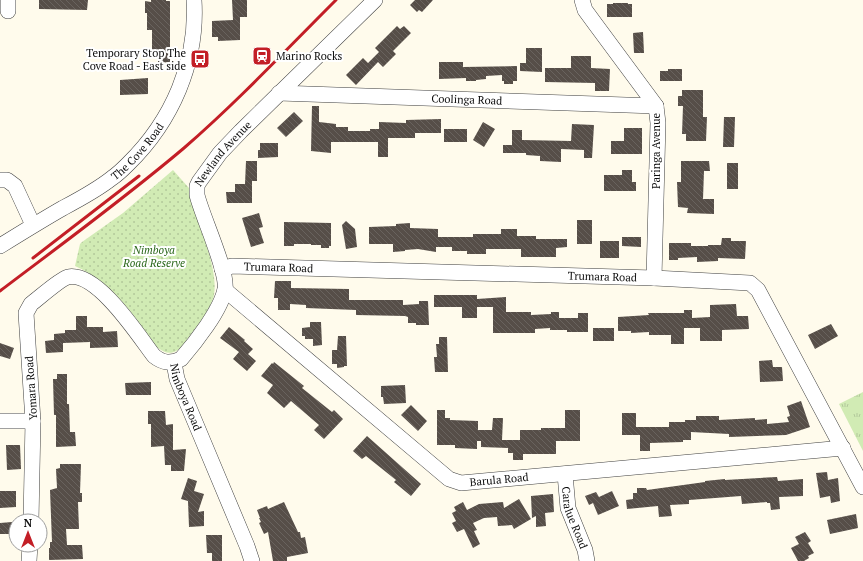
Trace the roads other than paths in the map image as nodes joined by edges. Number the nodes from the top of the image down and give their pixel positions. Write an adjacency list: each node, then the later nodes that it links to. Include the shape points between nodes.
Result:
1 (194, 0): 7 (street, The Cove Road, via 194,28 185,75 174,102 152,138 113,178)
2 (375, 0): 4 (street, Newland Avenue)
3 (582, 0): 5 (street, Paringa Avenue, via 585,10 596,26)
4 (279, 93): 5 (street, Coolinga Road); 9 (street, Newland Avenue, via 220,153 197,186 198,199)
5 (656, 106): 11 (street, Paringa Avenue, via 658,123)
6 (0, 180): 7 (street, via 7,180 15,186)
7 (33, 225): 8 (street, The Cove Road)
8 (0, 246)
9 (222, 269): 11 (street, Trumara Road, via 232,266); 12 (street, Newland Avenue)
10 (70, 277): 13 (street, Nimboya Road, via 88,281 100,290 114,303 154,356 160,361); 15 (street, Yomara Road, via 65,278 31,304 26,313)
11 (654, 278): 16 (street, Trumara Road, via 750,283 758,290)
12 (224, 290): 13 (street, Newland Avenue, via 217,309 181,360); 17 (street, Barula Road, via 449,479 461,483)
13 (174, 362): 20 (street, Nimboya Road, via 177,379)
14 (0, 421): 15 (street)
15 (33, 421): 19 (street, Yomara Road)
16 (843, 448): 17 (street, Barula Road); 18 (street, Trumara Road)
17 (565, 474): 21 (street, Caralue Road, via 568,508)
18 (863, 487)
19 (31, 513)
20 (252, 561)
21 (587, 561)

